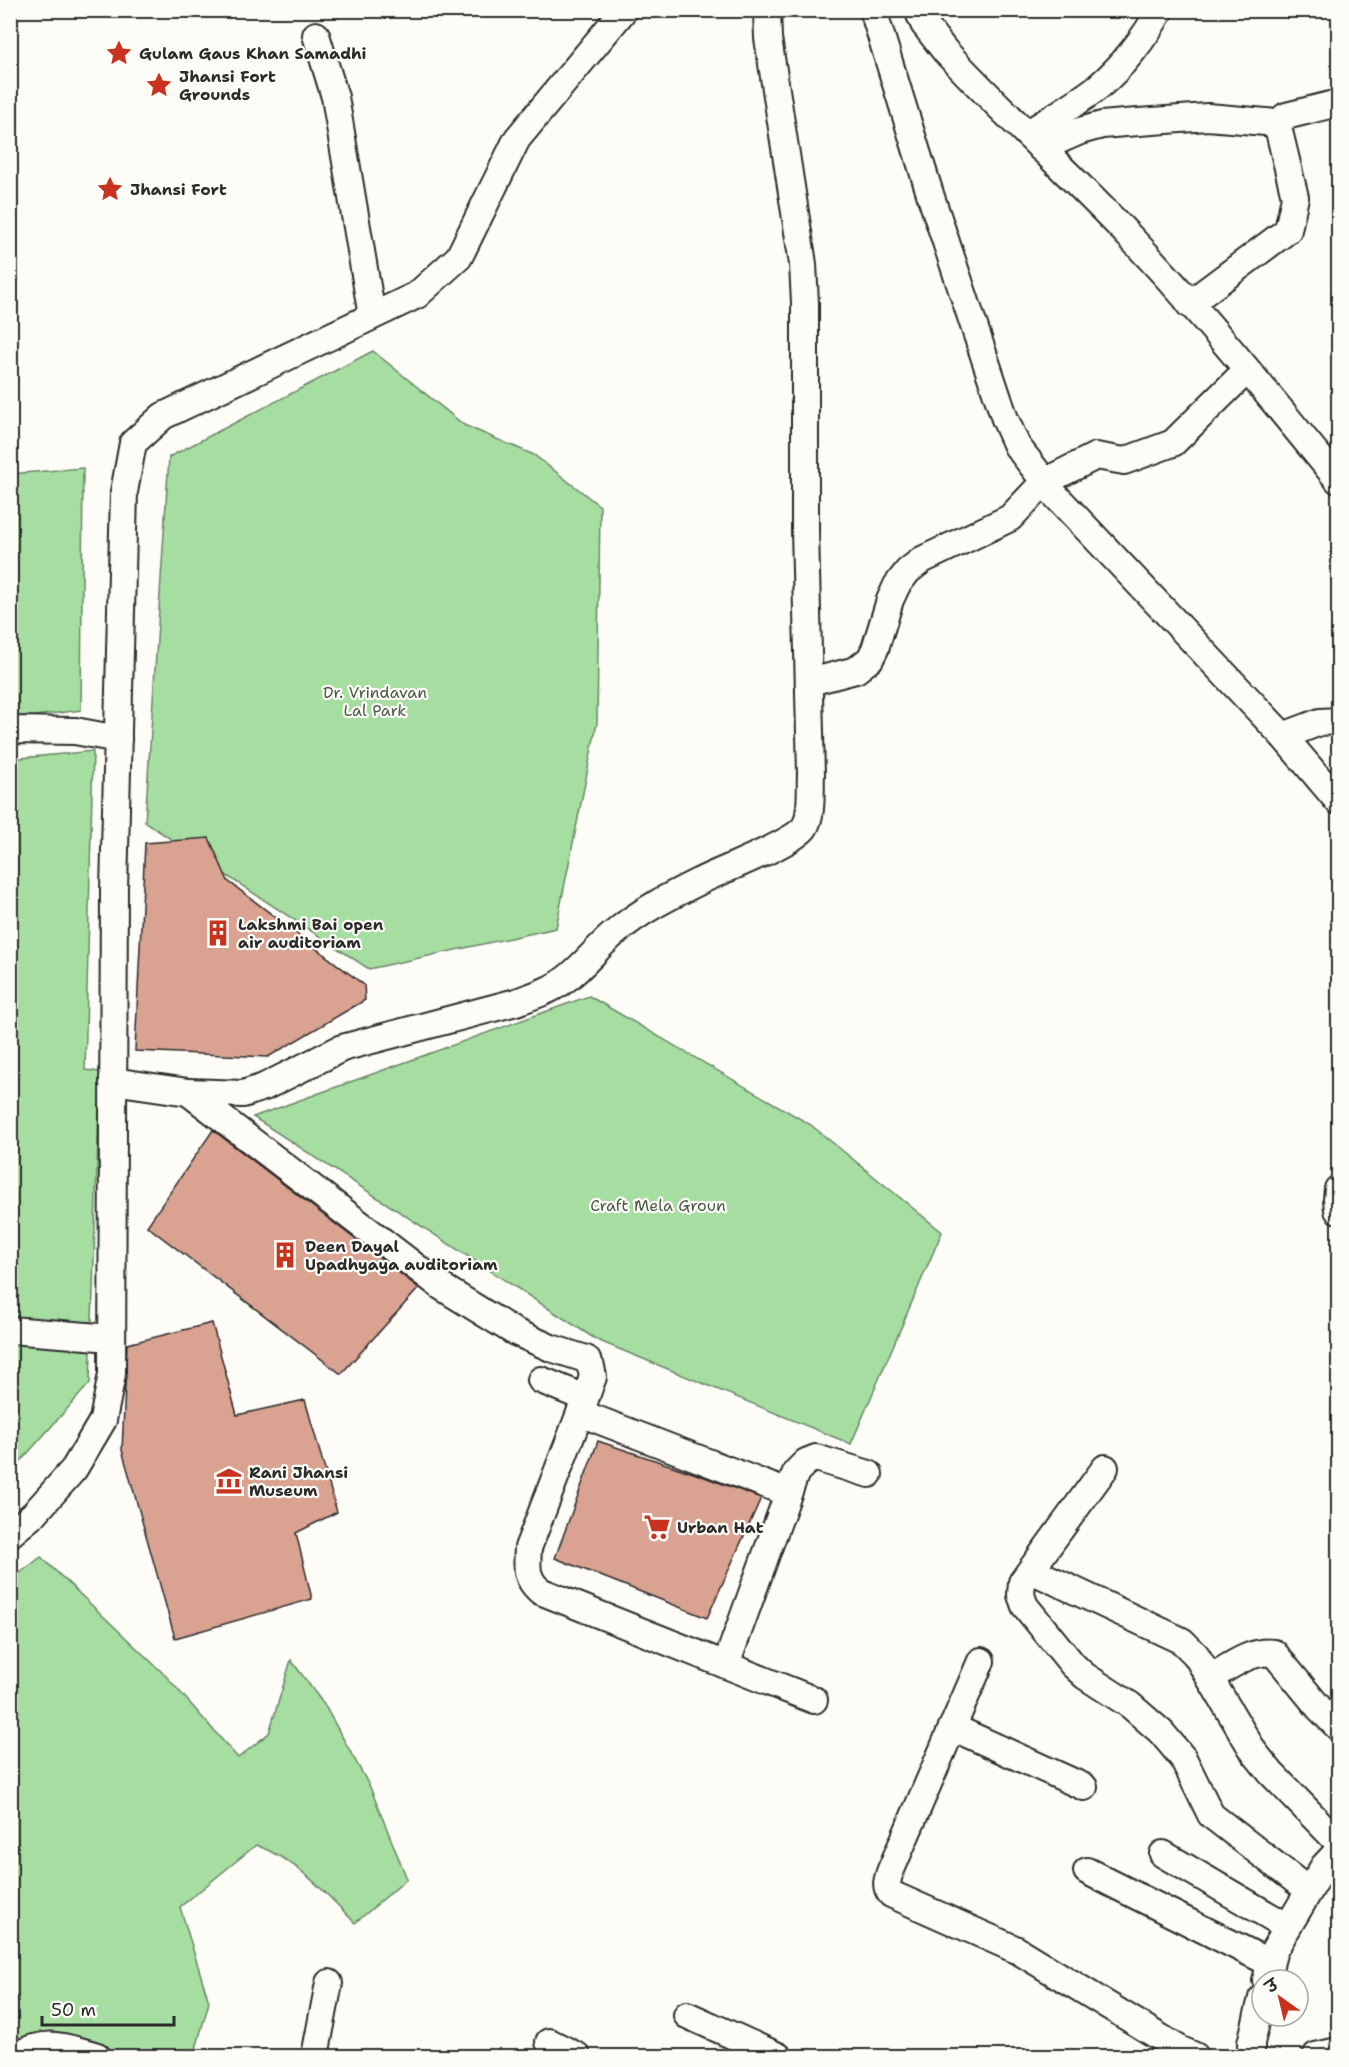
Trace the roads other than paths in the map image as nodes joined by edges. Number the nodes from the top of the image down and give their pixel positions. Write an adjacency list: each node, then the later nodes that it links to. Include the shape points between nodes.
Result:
1 (624, 10): 11 (street, via 517,139 459,257 417,295)
2 (767, 10): 15 (street, via 803,264)
3 (873, 10): 14 (street, via 1005,419 1017,446)
4 (918, 10): 9 (street, via 945,51)
5 (1160, 10): 9 (street, via 1114,72)
6 (316, 35): 11 (street, via 335,97)
7 (1338, 103): 8 (street, via 1286,116)
8 (1278, 123): 9 (street, via 1208,117 1125,123); 10 (street, via 1294,197 1288,230)
9 (1034, 141): 10 (street, via 1131,238)
10 (1189, 304): 12 (street)
11 (372, 316): 19 (street, via 163,416 133,443 124,492)
12 (1247, 370): 13 (street); 14 (street, via 1173,443 1124,461 1096,456)
13 (1338, 480)
14 (1044, 482): 15 (street, via 1010,518 922,560 908,571 890,600 870,659 856,670); 18 (street)
15 (810, 682): 22 (street, via 809,813 805,826 795,836 663,899 615,932 565,980 544,992 342,1048 243,1094)
16 (1338, 721): 18 (street, via 1320,722)
17 (10, 730): 19 (street, via 75,731)
18 (1283, 736): 20 (street)
19 (118, 739): 21 (street)
20 (1338, 801)
21 (113, 1080): 22 (street); 26 (street)
22 (188, 1092): 28 (street, via 442,1287 513,1331 586,1359 593,1377)
23 (1338, 1189): 24 (street)
24 (1338, 1210)
25 (10, 1330): 26 (street)
26 (112, 1338): 32 (street, via 112,1374 103,1420 74,1469 34,1514)
27 (541, 1380): 28 (street)
28 (582, 1405): 31 (street); 35 (street, via 528,1548 526,1568 530,1582 540,1591)
29 (1105, 1468): 33 (street)
30 (869, 1474): 31 (street, via 816,1458 796,1472)
31 (788, 1493): 35 (street)
32 (10, 1534)
33 (1031, 1570): 36 (street, via 1182,1641); 45 (street, via 1022,1582 1025,1606 1073,1665 1130,1704 1161,1732 1183,1758 1211,1815)
34 (981, 1661): 39 (street)
35 (726, 1665): 37 (street)
36 (1210, 1678): 38 (street, via 1253,1654 1274,1653); 41 (street, via 1254,1752)
37 (814, 1701)
38 (1338, 1727)
39 (952, 1728): 40 (street); 59 (street, via 886,1882 891,1894 1017,1950)
40 (1084, 1787)
41 (1338, 1842)
42 (1338, 1851): 45 (street)
43 (1163, 1854): 46 (street)
44 (1087, 1871): 47 (street)
45 (1309, 1891): 46 (street)
46 (1288, 1927): 48 (street, via 1274,1950)
47 (1261, 1968)
48 (1269, 1968)
49 (329, 1983): 56 (street)
50 (687, 2015): 58 (street)
51 (1255, 2028): 60 (street)
52 (549, 2042): 57 (street)
53 (1338, 2051): 61 (street)
54 (16, 2056): 55 (street, via 51,2044)
55 (97, 2056)
56 (315, 2056)
57 (577, 2056)
58 (778, 2056)
59 (1195, 2056)
60 (1251, 2056)
61 (1316, 2056)

